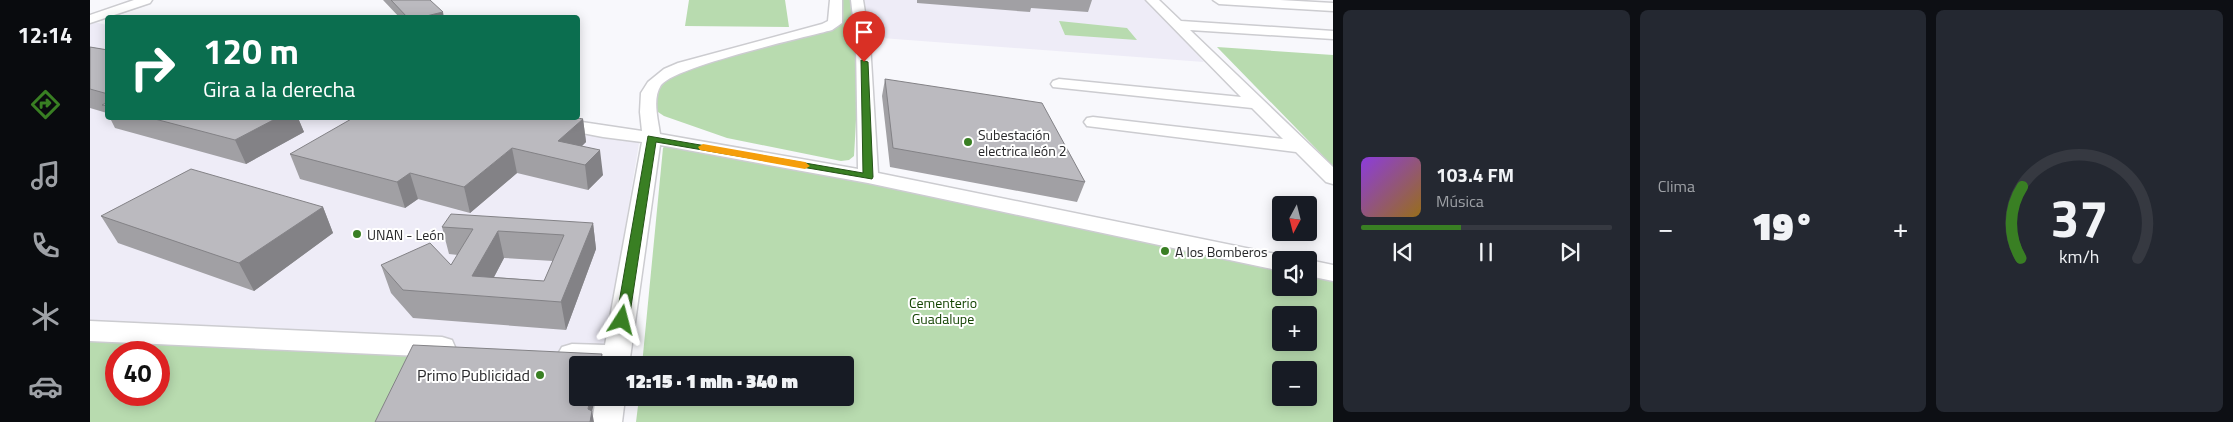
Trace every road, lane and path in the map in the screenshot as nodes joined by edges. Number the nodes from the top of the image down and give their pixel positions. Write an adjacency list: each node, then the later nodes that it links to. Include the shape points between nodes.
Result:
1 (146, 0): 7 (street)
2 (836, 0): 15 (street, via 835,23 827,28 683,66 657,79 650,89 648,110)
3 (857, 0): 17 (street, via 863,43)
4 (1152, 0): 9 (street)
5 (1219, 0): 6 (street)
6 (1333, 7)
7 (90, 20): 8 (street)
8 (105, 24)
9 (1177, 25): 10 (street); 11 (street)
10 (1333, 35)
11 (1240, 86): 12 (street); 12 (street, via 1059,78)
12 (1256, 103): 16 (street)
13 (540, 120): 15 (street)
14 (1093, 122): 16 (street)
15 (652, 138): 17 (street); 26 (street)
16 (1302, 147): 18 (street)
17 (868, 177): 19 (street)
18 (1333, 178)
19 (1272, 261)
20 (1317, 270): 21 (street)
21 (1333, 273)
22 (90, 331): 23 (street)
23 (468, 348)
24 (546, 352): 25 (street)
25 (577, 356)
26 (617, 356)
27 (610, 406): 28 (street)
28 (607, 422)

